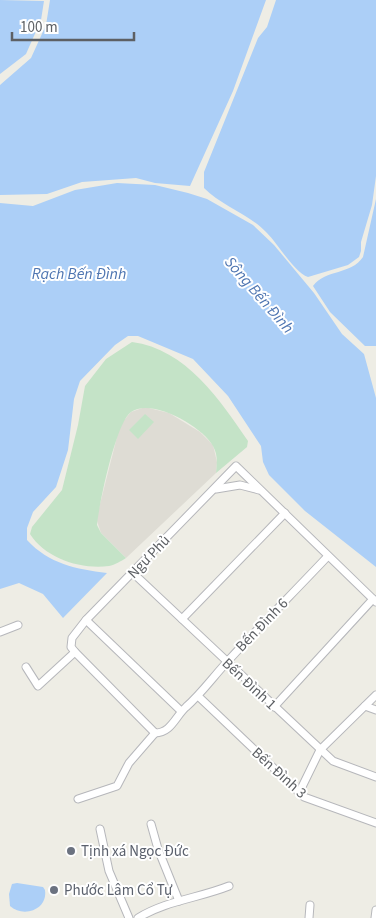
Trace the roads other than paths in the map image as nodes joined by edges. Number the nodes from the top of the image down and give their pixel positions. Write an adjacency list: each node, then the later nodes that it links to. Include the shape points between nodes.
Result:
1 (212, 491): 2 (street, via 240,485); 2 (street, Ngư Phủ, via 236,466); 5 (street, Ngư Phủ)
2 (263, 492): 3 (street)
3 (285, 513): 4 (street); 7 (street)
4 (328, 556): 6 (street); 12 (street, Bến Đình 6)
5 (133, 574): 7 (street, Bến Đình 1); 8 (street, Ngư Phủ)
6 (375, 600): 17 (street)
7 (182, 619): 12 (street, Bến Đình 1)
8 (86, 620): 11 (street, Ngư Phủ, via 72,638); 19 (street)
9 (18, 624): 10 (street)
10 (0, 632)
11 (75, 652): 13 (street, via 38,686); 20 (street)
12 (226, 662): 15 (street, Bến Đình 6); 17 (street, Bến Đình 1)
13 (26, 667)
14 (376, 695): 16 (street)
15 (198, 696): 19 (street, Bến Đình 6); 23 (street, Bến Đình 3)
16 (365, 706): 18 (street); 21 (street)
17 (274, 707): 21 (street, Bến Đình 1)
18 (376, 710)
19 (181, 712): 20 (street, Bến Đình 6, via 164,732)
20 (155, 733): 24 (street, Bến Đình 6, via 129,763 117,786)
21 (320, 750): 22 (street, Bến Đình 1, via 332,761); 23 (street)
22 (376, 777)
23 (299, 793): 25 (street, Bến Đình 3, via 309,800)
24 (78, 800)
25 (376, 823)
26 (152, 824): 29 (street, via 158,849)
27 (100, 829): 32 (street, via 109,872)
28 (229, 886): 29 (street)
29 (179, 901): 33 (street)
30 (310, 905): 34 (street)
31 (376, 910): 35 (street)
32 (129, 918)
33 (138, 918)
34 (309, 918)
35 (375, 918)

